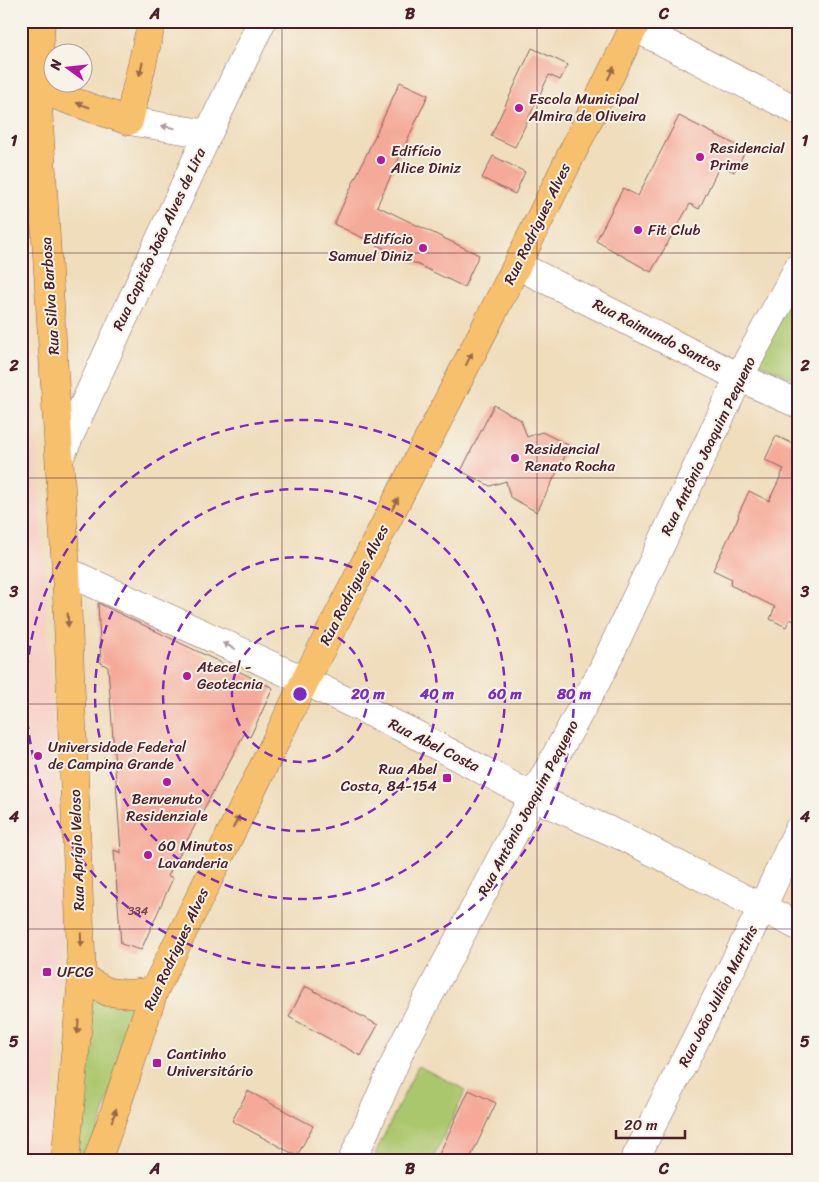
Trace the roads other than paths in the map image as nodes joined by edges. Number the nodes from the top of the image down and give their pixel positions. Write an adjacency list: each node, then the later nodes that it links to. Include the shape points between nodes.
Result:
1 (41, 21): 5 (main road, Rua Silva Barbosa)
2 (152, 21): 7 (main road, one-way to 7)
3 (262, 21): 8 (street, Rua Capitão João Alves de Lira)
4 (635, 24): 6 (street); 9 (main road, Rua Rodrigues Alves, one-way to 4)
5 (37, 89): 7 (main road, one-way to 5); 13 (main road, Rua Silva Barbosa)
6 (798, 111)
7 (129, 121): 8 (street, one-way to 7)
8 (208, 134): 13 (street, Rua Capitão João Alves de Lira)
9 (517, 265): 11 (street, Rua Raimundo Santos); 15 (main road, Rua Rodrigues Alves, one-way to 9)
10 (798, 268): 11 (street, Rua Antônio Joaquim Pequeno)
11 (739, 377): 12 (street, Rua Raimundo Santos); 16 (street, Rua Antônio Joaquim Pequeno, via 601,673)
12 (798, 404)
13 (60, 457): 14 (main road, Rua Silva Barbosa)
14 (66, 571): 15 (street, Rua Abel Costa, one-way to 14); 20 (main road, Rua Aprígio Veloso, one-way to 20)
15 (305, 681): 16 (street, Rua Abel Costa); 21 (main road, Rua Rodrigues Alves, one-way to 15)
16 (533, 796): 18 (street, Rua Abel Costa, via 626,838); 24 (street, Rua Antônio Joaquim Pequeno, via 401,1049)
17 (798, 830): 18 (street, Rua João Julião Martins)
18 (762, 908): 19 (street, Rua Abel Costa); 25 (street, Rua João Julião Martins)
19 (798, 926)
20 (82, 978): 21 (main road, via 108,992); 22 (main road, one-way to 22)
21 (154, 991): 23 (main road, Rua Rodrigues Alves, one-way to 21)
22 (64, 1161)
23 (97, 1161)
24 (352, 1161)
25 (634, 1161)

